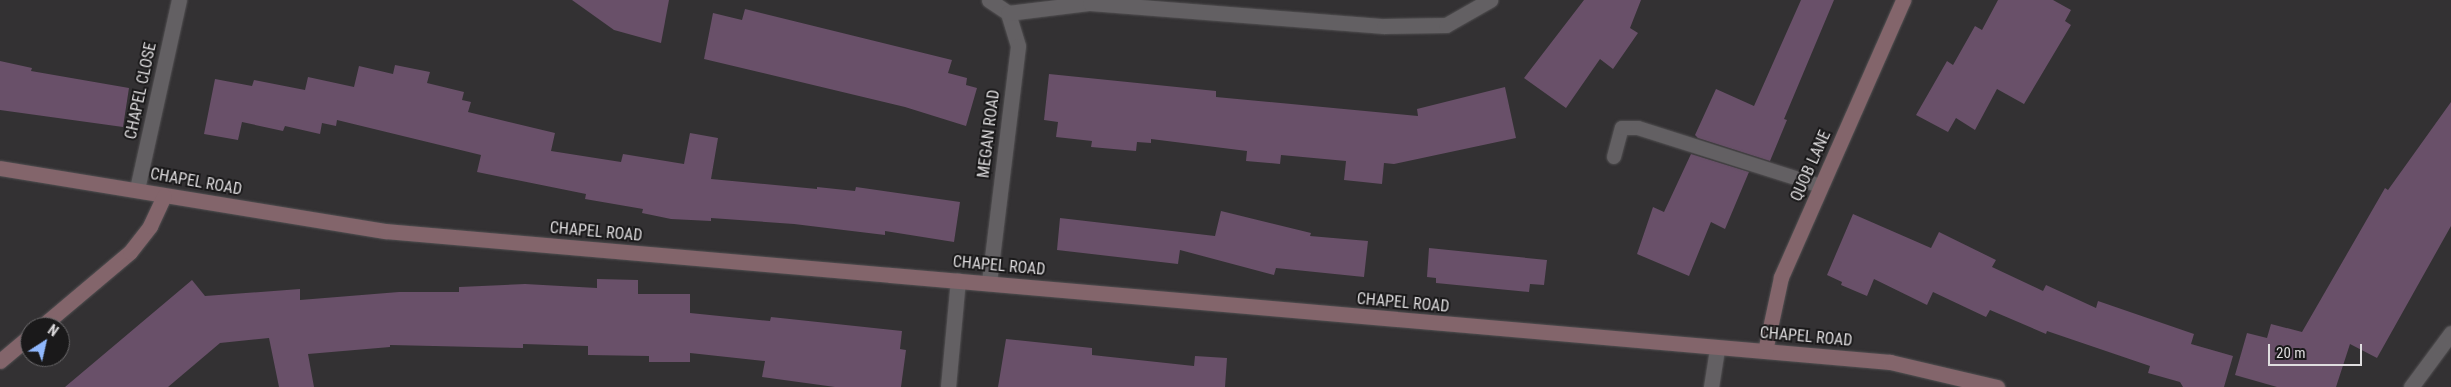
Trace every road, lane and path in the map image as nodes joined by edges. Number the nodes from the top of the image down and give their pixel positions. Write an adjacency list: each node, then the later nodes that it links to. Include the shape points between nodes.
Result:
1 (179, 0): 9 (street, CHAPEL CLOSE)
2 (989, 0): 5 (street)
3 (1490, 0): 5 (street, via 1446,25 1384,26 1090,3)
4 (1903, 0): 8 (street, QUOB LANE)
5 (1008, 12): 12 (street, MEGAN ROAD, via 1018,46)
6 (1614, 157): 8 (lane, via 1622,128 1638,128)
7 (0, 168): 9 (street, CHAPEL ROAD)
8 (1821, 186): 17 (street, QUOB LANE, via 1781,277)
9 (137, 189): 10 (street, CHAPEL ROAD)
10 (164, 196): 11 (street, CHAPEL ROAD, via 384,232); 13 (street, via 150,226 130,252)
11 (958, 280): 12 (street, CHAPEL ROAD); 19 (street)
12 (989, 283): 16 (street, CHAPEL ROAD)
13 (53, 317)
14 (2451, 333): 22 (street)
15 (20, 345): 18 (street)
16 (1717, 349): 17 (street, CHAPEL ROAD); 20 (street)
17 (1765, 351): 21 (street, CHAPEL ROAD, via 1890,362)
18 (0, 362)
19 (948, 387)
20 (1711, 387)
21 (1996, 387)
22 (2411, 387)

